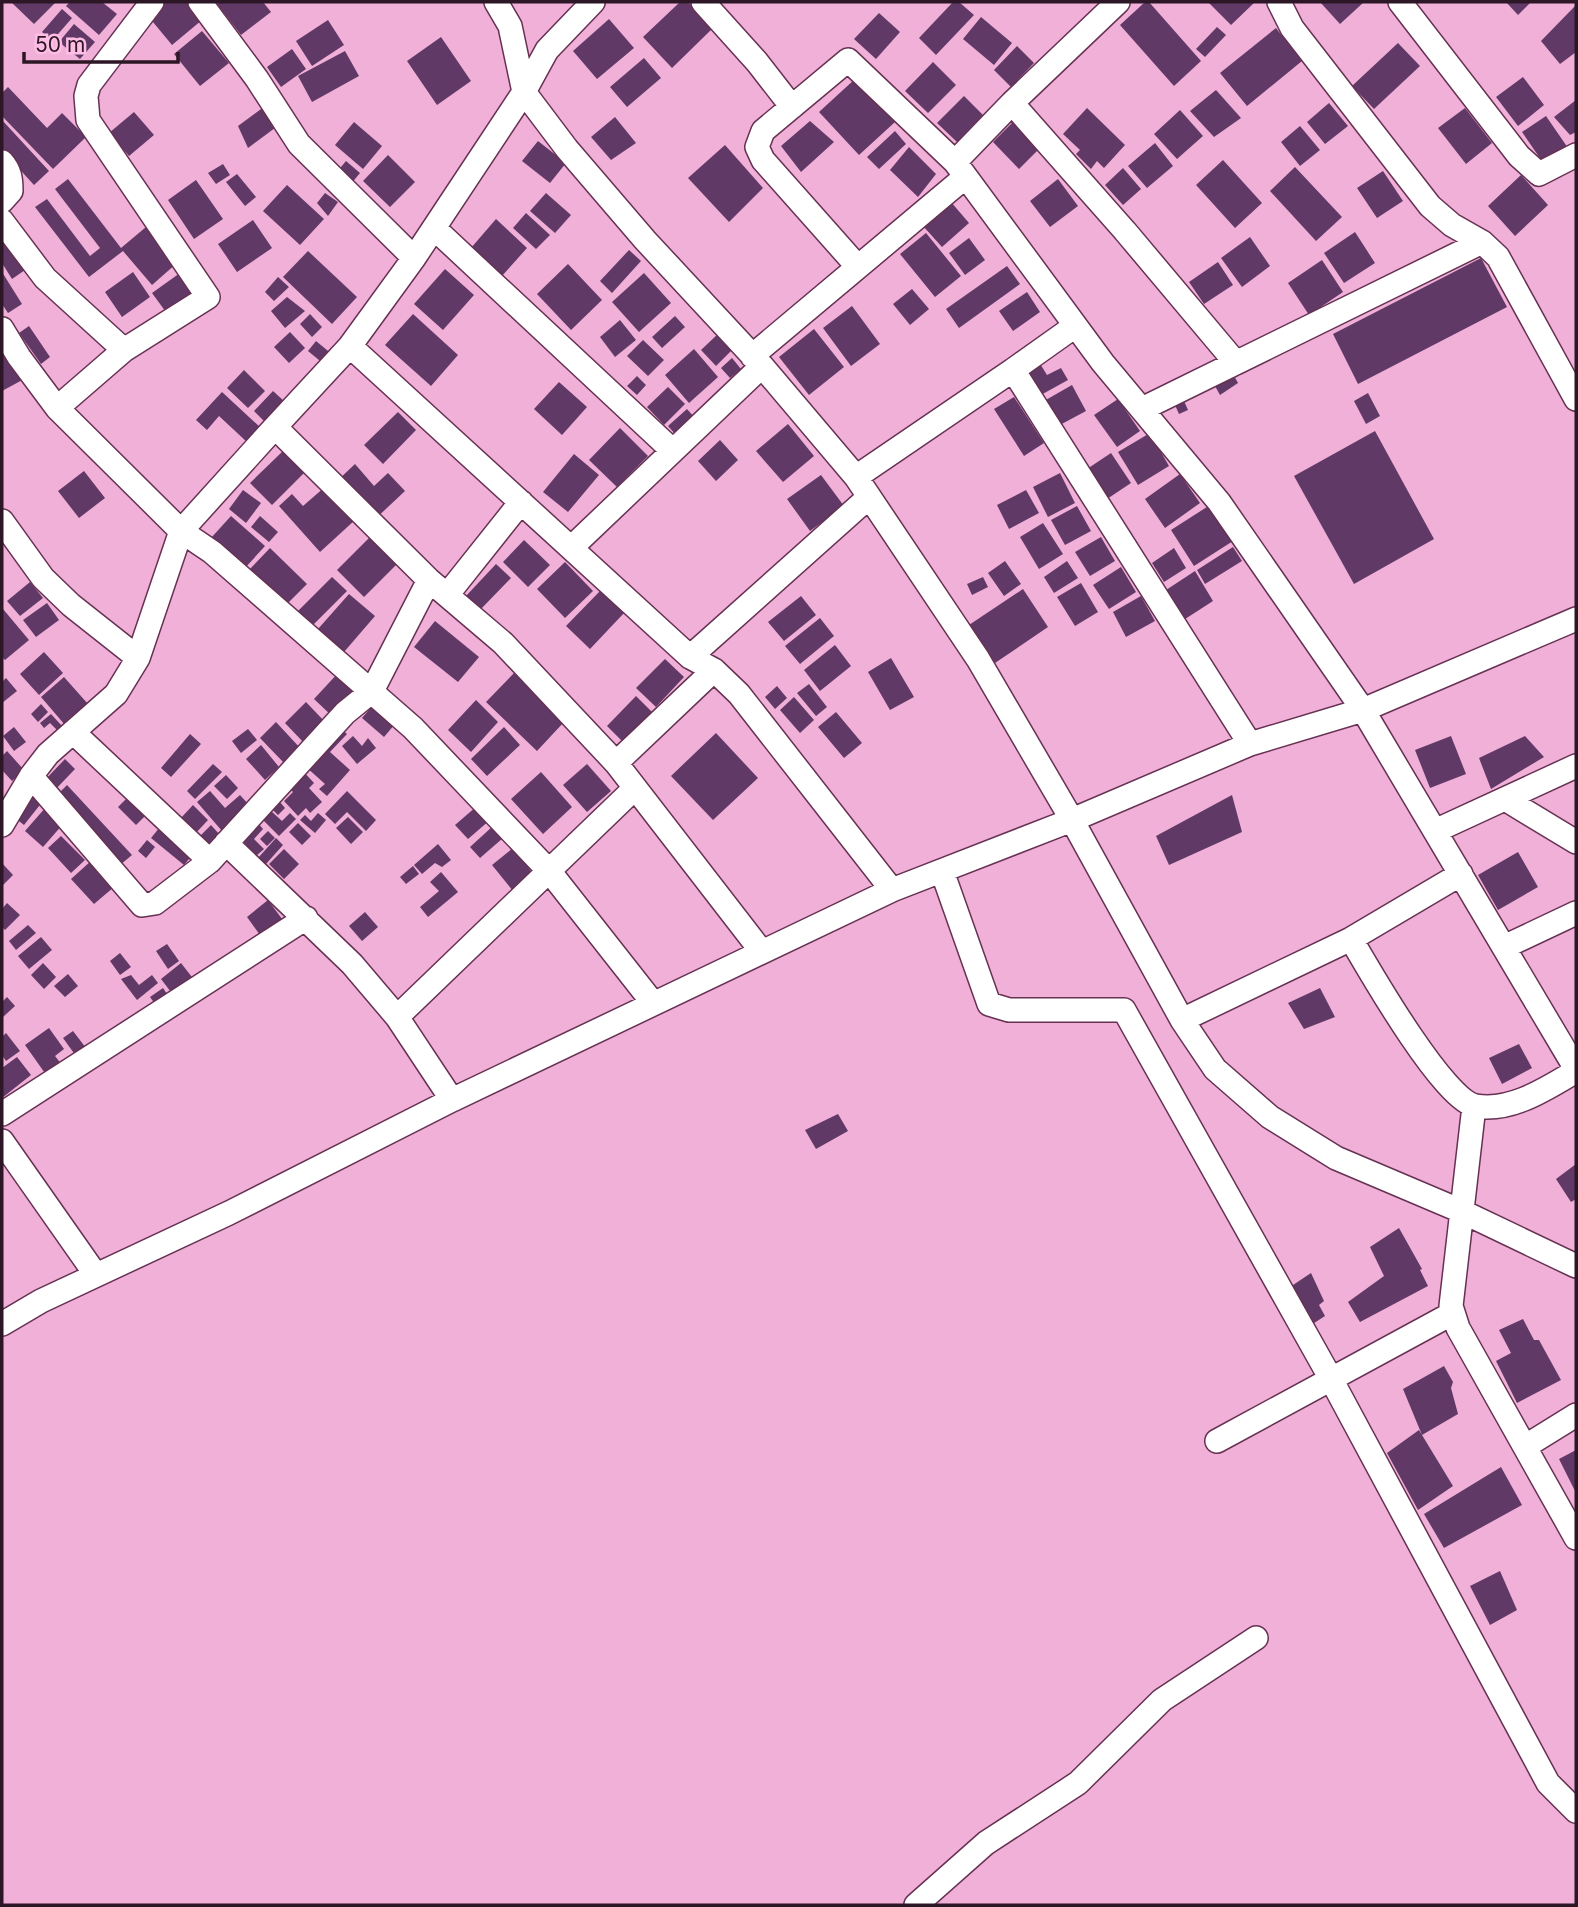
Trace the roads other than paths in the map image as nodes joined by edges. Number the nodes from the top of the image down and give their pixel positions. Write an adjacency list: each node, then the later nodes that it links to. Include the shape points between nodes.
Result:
1 (152, 2): 24 (street, via 89,85 88,120 208,297)
2 (200, 2): 19 (street, via 299,144)
3 (496, 2): 9 (street, via 510,26)
4 (593, 2): 9 (street, via 547,50)
5 (703, 2): 11 (street)
6 (1118, 2): 10 (street)
7 (1279, 2): 18 (street, via 1292,28 1430,206)
8 (1400, 2): 12 (street, via 1539,174)
9 (524, 92): 17 (street); 25 (street, via 645,240)
10 (1012, 103): 14 (street); 26 (street)
11 (792, 107): 14 (street, via 848,61); 20 (street, via 763,131 757,147 763,160)
12 (1576, 155)
13 (2, 162): 15 (street, via 8,169 11,191)
14 (959, 170): 20 (street); 21 (street)
15 (2, 201)
16 (2, 221): 24 (street, via 45,278)
17 (434, 228): 19 (street); 32 (street)
18 (1482, 242): 26 (street); 28 (street, via 1497,257)
19 (414, 258): 23 (street)
20 (858, 267): 25 (street)
21 (1075, 326): 27 (street); 30 (street)
22 (2, 329): 29 (street)
23 (350, 346): 31 (street); 35 (street)
24 (124, 350): 29 (street)
25 (757, 361): 32 (street); 33 (street)
26 (1236, 363): 30 (street)
27 (1013, 370): 33 (street); 48 (street)
28 (1576, 399)
29 (57, 408): 37 (street)
30 (1142, 409): 46 (street, via 1219,502)
31 (275, 427): 37 (street); 39 (street)
32 (673, 451): 38 (street)
33 (856, 477): 34 (street)
34 (869, 497): 42 (street); 54 (street, via 978,659)
35 (521, 502): 38 (street); 40 (street)
36 (2, 521): 43 (street, via 43,578)
37 (181, 531): 43 (street); 45 (street, via 212,552)
38 (571, 548): 42 (street)
39 (429, 580): 40 (street); 45 (street)
40 (447, 595): 49 (street, via 503,643)
41 (1576, 619): 46 (street)
42 (691, 657): 44 (street)
43 (138, 658): 47 (street, via 116,694)
44 (714, 670): 49 (street); 63 (street, via 739,694)
45 (372, 691): 58 (street, via 345,713); 61 (street)
46 (1363, 710): 48 (street); 56 (street)
47 (73, 732): 51 (street); 59 (street)
48 (1250, 744): 54 (street)
49 (616, 763): 52 (street)
50 (1576, 766): 53 (street)
51 (31, 776): 55 (street); 59 (street, via 142,905 155,903)
52 (635, 788): 61 (street); 68 (street)
53 (1506, 799): 56 (street); 57 (street)
54 (1072, 820): 60 (street); 71 (street)
55 (2, 825)
56 (1435, 831): 62 (street)
57 (1576, 842)
58 (226, 843): 59 (street); 65 (street)
59 (210, 861)
60 (942, 870): 63 (street); 82 (street, via 989,1004 1009,1010 1124,1010)
61 (550, 872): 69 (street); 70 (street)
62 (1461, 874): 66 (street); 67 (street)
63 (892, 890): 68 (street)
64 (1576, 912): 67 (street)
65 (306, 918): 70 (street); 75 (street)
66 (1351, 939): 71 (street); 74 (street, via 1402,1025 1453,1091)
67 (1504, 947): 72 (street)
68 (762, 952): 69 (street)
69 (653, 1003): 73 (street)
70 (397, 1017): 73 (street)
71 (1182, 1020): 77 (street, via 1215,1069 1270,1117 1336,1158)
72 (1576, 1070): 74 (street, via 1530,1097 1497,1106)
73 (452, 1100): 79 (street)
74 (1474, 1106): 77 (street)
75 (2, 1114)
76 (2, 1141): 79 (street)
77 (1461, 1211): 78 (street); 80 (street, via 1451,1289)
78 (1576, 1266)
79 (96, 1275): 81 (street)
80 (1453, 1313): 82 (street); 85 (street)
81 (2, 1324)
82 (1331, 1379): 84 (street); 88 (street, via 1548,1783)
83 (1576, 1415): 85 (street)
84 (1217, 1441)
85 (1525, 1446): 86 (street)
86 (1576, 1538)
87 (1256, 1637): 89 (street, via 1162,1700 1078,1783 986,1843)
88 (1576, 1811)
89 (916, 1905)

